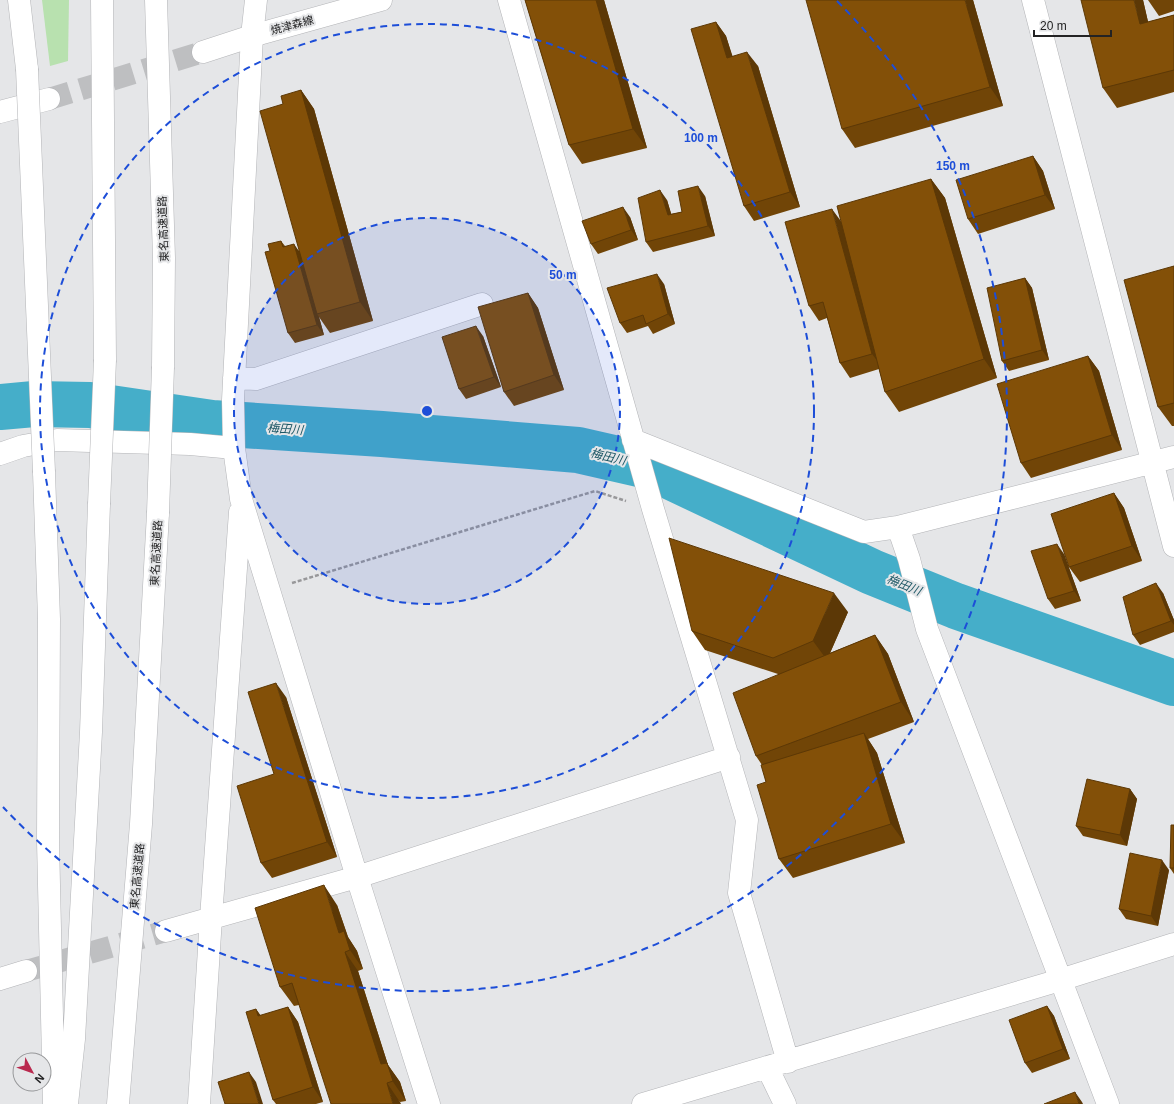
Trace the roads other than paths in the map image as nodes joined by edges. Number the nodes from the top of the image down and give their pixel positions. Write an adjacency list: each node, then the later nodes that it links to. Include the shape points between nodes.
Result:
1 (19, 0): 31 (main road, bridge, via 27,70 49,619 48,841)
2 (102, 0): 32 (main road, bridge, via 105,360 91,732 74,1039)
3 (156, 0): 33 (main road, 東名高速道路, bridge, via 164,258 163,367 141,824)
4 (256, 0): 8 (main road)
5 (381, 0): 8 (main road, 焼津森線)
6 (509, 0): 14 (main road)
7 (1033, 0): 18 (main road)
8 (252, 36): 9 (main road, 焼津森線); 13 (main road)
9 (203, 52)
10 (49, 99): 11 (main road)
11 (0, 112)
12 (482, 304): 13 (main road, via 256,379)
13 (234, 378): 15 (main road)
14 (633, 440): 20 (main road, via 864,532); 22 (main road)
15 (234, 448): 16 (main road, via 190,444 57,440 23,446); 19 (main road)
16 (0, 454)
17 (1174, 456): 18 (main road)
18 (1153, 462): 20 (main road); 21 (main road)
19 (241, 499): 23 (main road); 24 (main road)
20 (898, 527): 29 (main road, via 927,629)
21 (1174, 546)
22 (729, 757): 23 (main road); 30 (main road, via 747,820 739,893)
23 (357, 877): 24 (main road); 35 (main road)
24 (211, 918): 25 (main road); 34 (main road)
25 (166, 931)
26 (1174, 944): 29 (main road)
27 (26, 971): 28 (main road)
28 (0, 979)
29 (1060, 980): 30 (main road); 38 (main road)
30 (777, 1064): 36 (main road); 37 (main road)
31 (54, 1104)
32 (67, 1104)
33 (118, 1104)
34 (199, 1104)
35 (429, 1104)
36 (644, 1104)
37 (785, 1104)
38 (1108, 1104)

